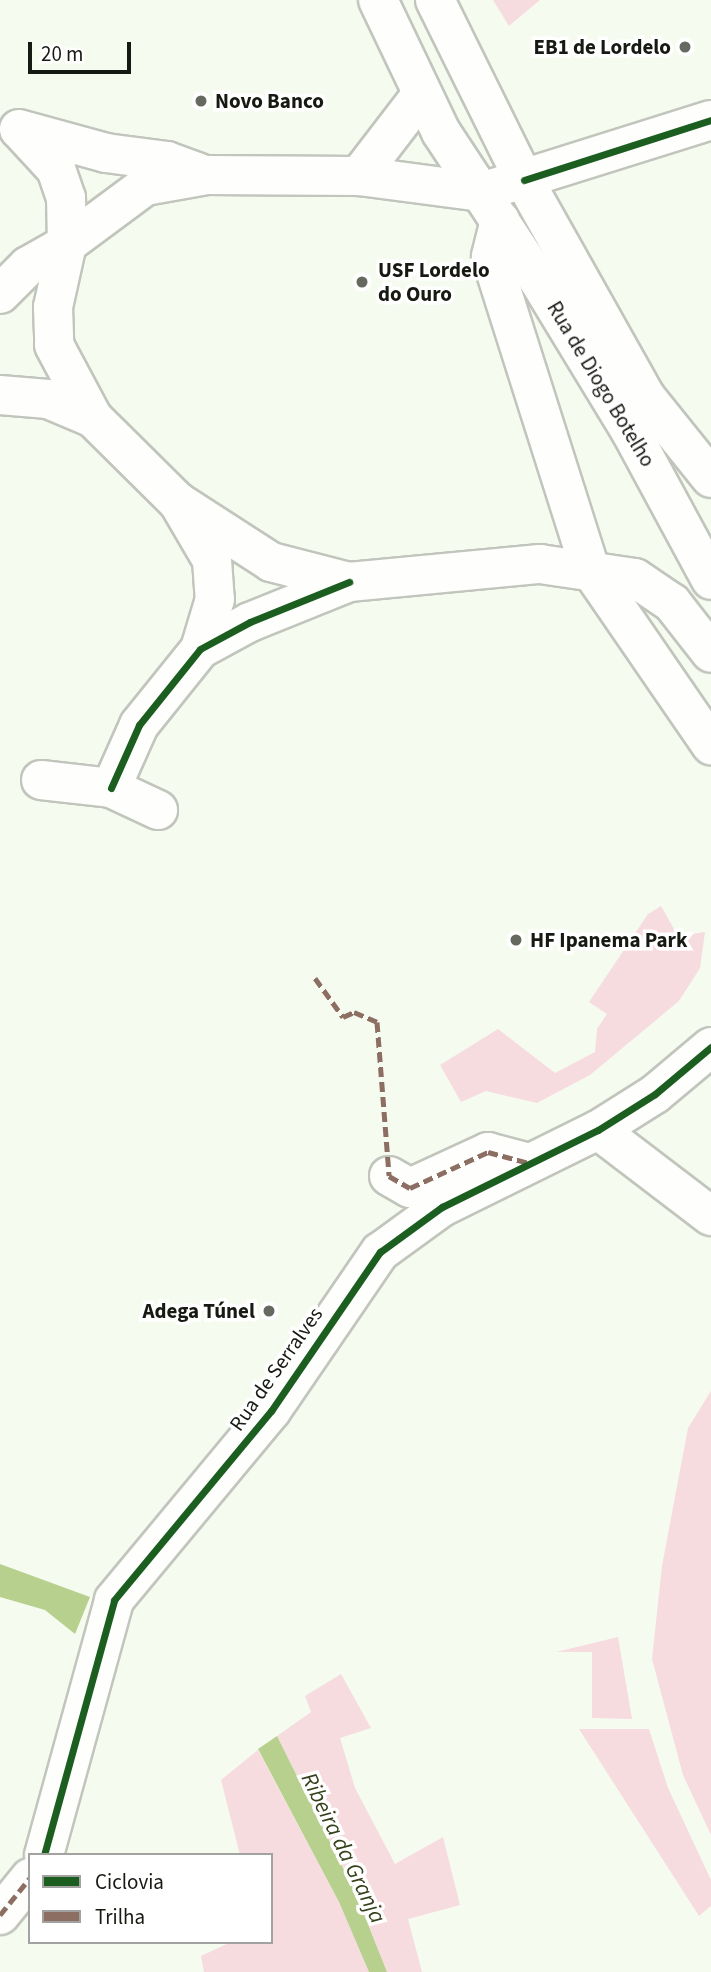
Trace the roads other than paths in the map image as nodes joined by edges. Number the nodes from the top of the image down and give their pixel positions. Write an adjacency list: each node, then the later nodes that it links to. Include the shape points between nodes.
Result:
1 (378, 0): 3 (main road, Rua de Diogo Botelho)
2 (435, 0): 8 (main road, Rua de Diogo Botelho)
3 (422, 94): 7 (main road); 9 (main road, Rua de Diogo Botelho)
4 (711, 120): 8 (main road)
5 (9, 126): 6 (main road, via 106,153 167,161); 10 (main road, via 56,169 66,198)
6 (207, 175): 7 (main road); 10 (main road, via 145,187)
7 (359, 176): 9 (main road)
8 (524, 180): 9 (main road); 14 (main road, Rua de Diogo Botelho, via 645,396)
9 (491, 206): 16 (main road, via 491,257); 17 (main road, Rua de Diogo Botelho, via 631,432)
10 (68, 244): 11 (main road, via 28,266); 13 (main road, via 53,306 54,345)
11 (0, 294)
12 (0, 396): 13 (main road, via 48,399)
13 (93, 418): 15 (main road)
14 (711, 478)
15 (178, 502): 18 (main road, via 271,562); 19 (main road, via 212,561 215,599)
16 (590, 569): 18 (main road, via 540,564); 20 (main road, via 635,578 672,603); 21 (main road)
17 (711, 580)
18 (349, 582): 19 (main road, via 250,622)
19 (200, 649): 23 (main road, via 139,725)
20 (711, 653)
21 (711, 745)
22 (41, 780): 23 (main road)
23 (111, 788): 24 (main road)
24 (158, 810)
25 (711, 1047): 26 (main road, Rua de Serralves, via 655,1094)
26 (598, 1130): 27 (main road, Rua de Serralves); 29 (main road)
27 (528, 1163): 28 (main road, via 488,1152 410,1188); 30 (main road, Rua de Serralves, via 442,1207 380,1252 271,1411 114,1600)
28 (389, 1176)
29 (711, 1216)
30 (45, 1853)
31 (28, 1880): 32 (main road)
32 (0, 1915)

